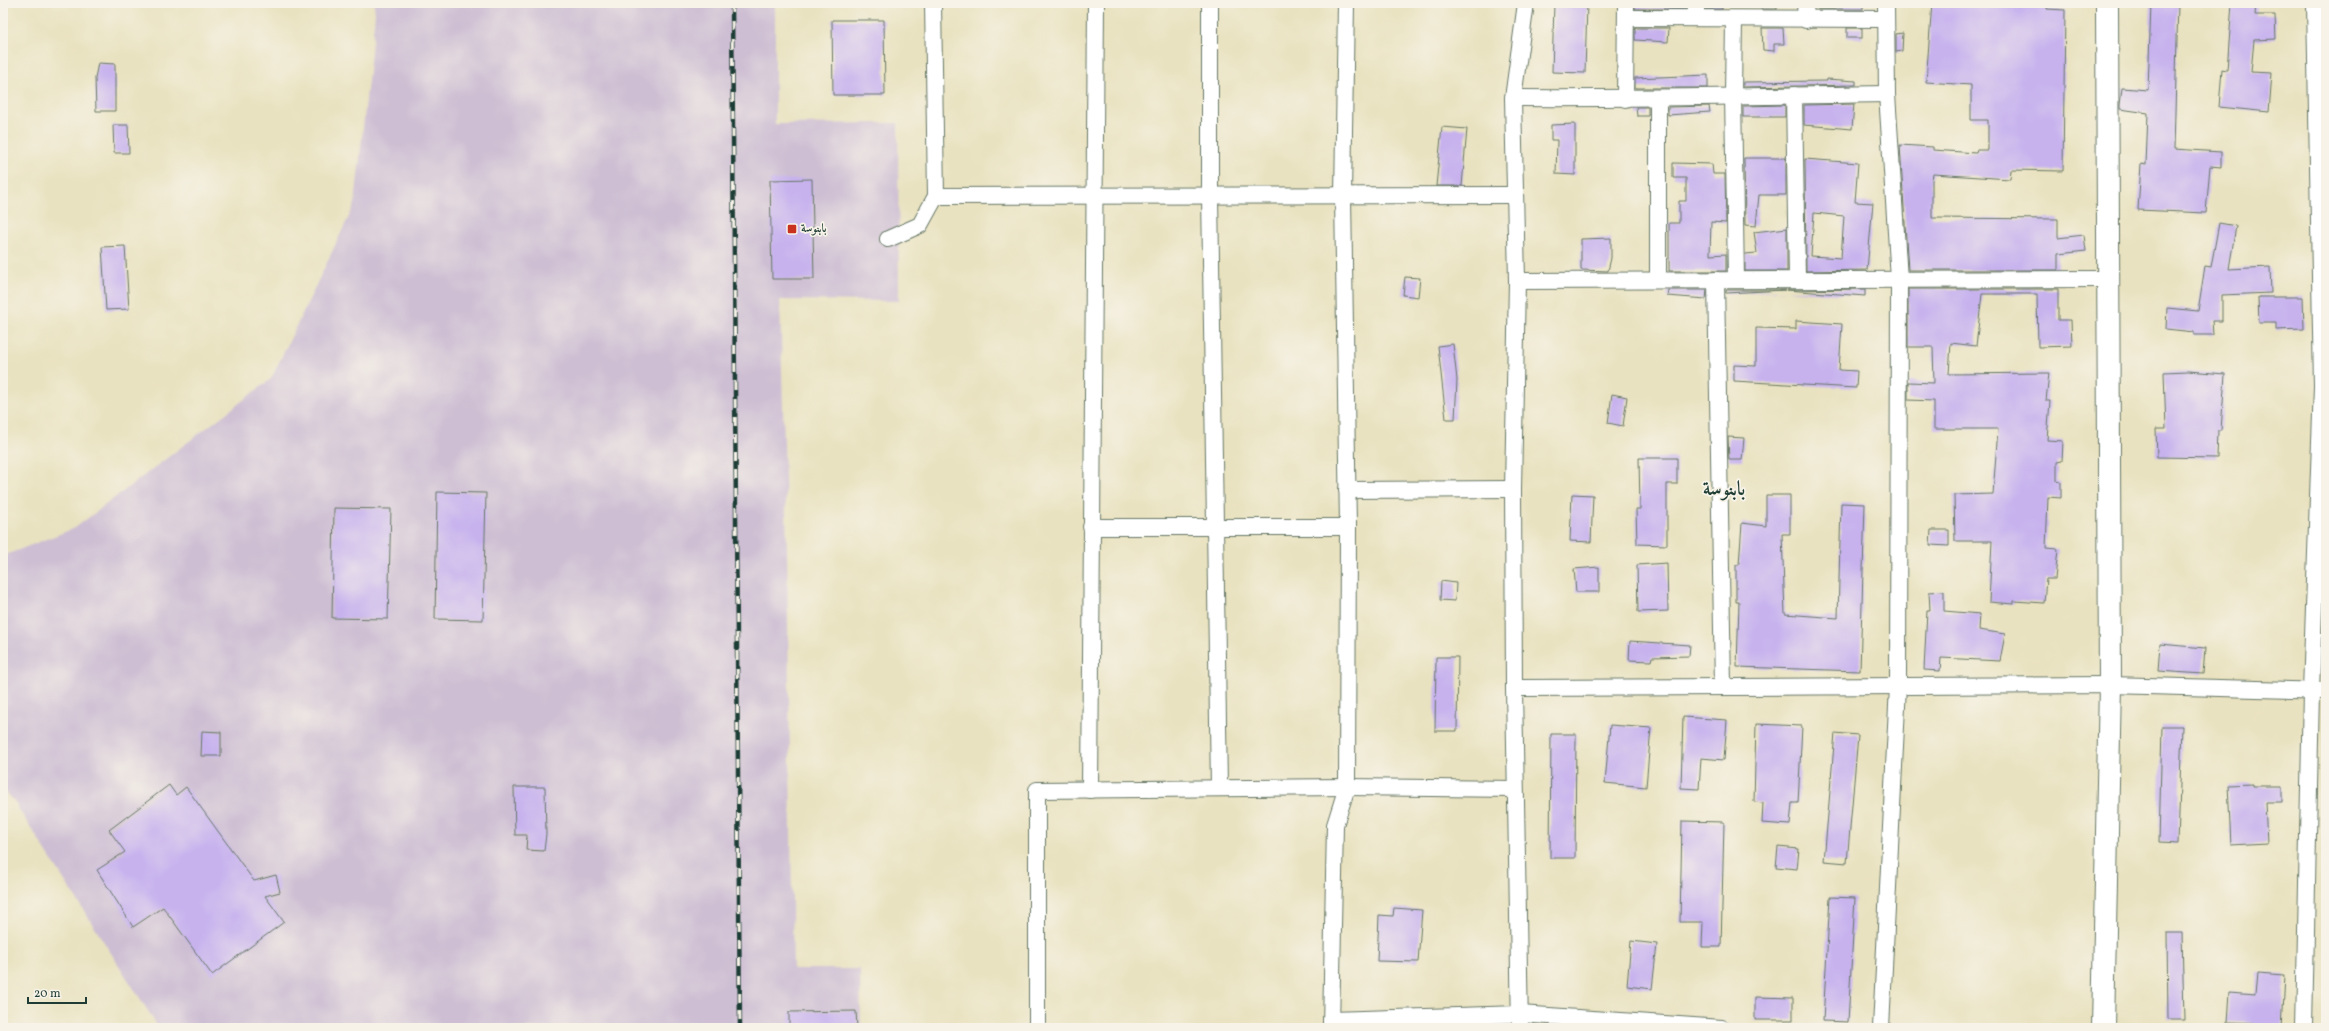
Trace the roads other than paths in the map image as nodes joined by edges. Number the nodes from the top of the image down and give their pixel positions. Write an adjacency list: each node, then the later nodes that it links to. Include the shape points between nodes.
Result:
1 (933, 3): 24 (street)
2 (1096, 3): 21 (street)
3 (1210, 3): 22 (street)
4 (1346, 3): 25 (street)
5 (1526, 3): 17 (street)
6 (1805, 3): 13 (street)
7 (2108, 3): 29 (main road)
8 (2315, 3): 20 (street)
9 (1626, 10): 10 (street); 19 (street)
10 (1696, 11): 12 (street)
11 (1886, 11): 13 (street); 14 (street)
12 (1734, 19): 13 (street); 15 (street)
13 (1806, 20)
14 (1887, 94): 16 (street); 28 (street)
15 (1733, 95): 16 (street); 18 (street); 32 (street)
16 (1794, 95): 27 (street)
17 (1513, 98): 19 (street); 23 (street)
18 (1658, 98): 19 (street); 30 (street)
19 (1625, 99)
20 (2321, 137): 43 (street, via 2322,386)
21 (1094, 195): 22 (street); 24 (street); 37 (street)
22 (1210, 195): 25 (street); 36 (street)
23 (1516, 195): 25 (street); 33 (street)
24 (936, 196): 26 (street, via 920,225)
25 (1343, 196): 35 (street)
26 (888, 239)
27 (1797, 279): 28 (street); 32 (street)
28 (1899, 279): 29 (street); 40 (street)
29 (2109, 279): 39 (main road)
30 (1658, 280): 31 (street); 33 (street)
31 (1716, 280): 32 (street); 41 (street)
32 (1736, 280)
33 (1516, 281): 34 (street)
34 (1513, 489): 35 (street); 42 (street)
35 (1347, 490): 38 (street)
36 (1214, 526): 37 (street); 38 (street); 45 (street)
37 (1091, 527): 47 (street)
38 (1348, 527): 44 (street)
39 (2110, 685): 40 (street); 43 (street); 53 (main road)
40 (1898, 686): 41 (street); 52 (street)
41 (1723, 687): 42 (street)
42 (1514, 688): 46 (street)
43 (2318, 691): 54 (street)
44 (1347, 787): 45 (street); 46 (street); 49 (street, via 1335,825)
45 (1219, 788): 47 (street)
46 (1515, 789): 48 (street)
47 (1090, 790): 50 (street, via 1037,790)
48 (1520, 1021): 49 (street); 51 (street)
49 (1331, 1024)
50 (1037, 1028)
51 (1722, 1028)
52 (1881, 1028)
53 (2103, 1028)
54 (2304, 1028)

